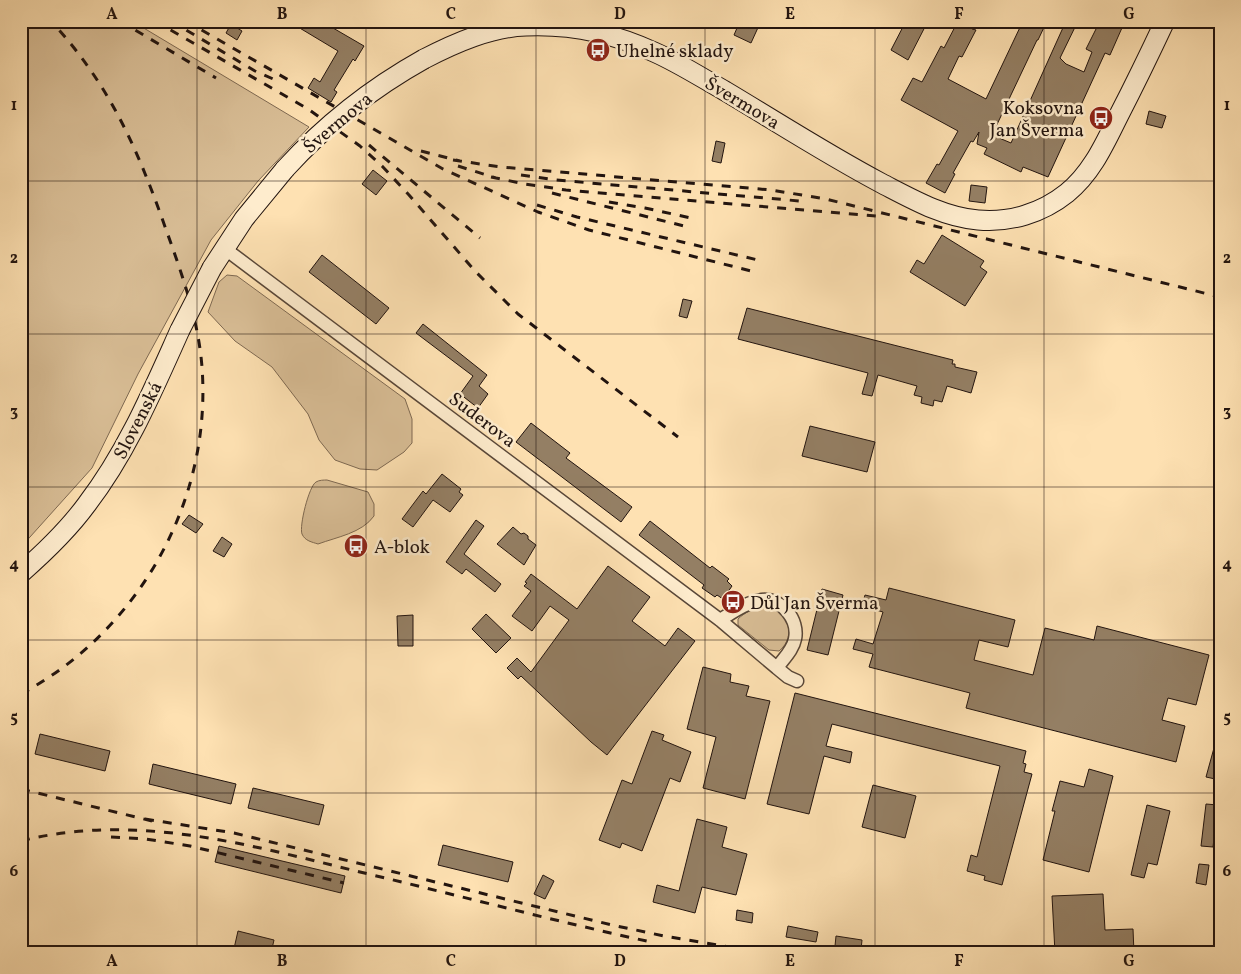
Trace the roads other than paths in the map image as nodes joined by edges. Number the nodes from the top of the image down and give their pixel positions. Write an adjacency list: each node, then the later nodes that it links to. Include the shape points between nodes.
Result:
1 (1165, 21): 2 (street, Švermova, bridge, via 1086,175 1053,204 998,221 949,215 923,205 864,174 671,60 636,44 582,29 524,26 470,38 424,59 381,85 314,138 244,219)
2 (224, 248): 3 (street, Slovenská, bridge, via 110,472 78,516); 4 (street, Suderova)
3 (21, 573)
4 (720, 620): 5 (street, Suderova); 5 (street, via 759,600 772,601 784,608 793,622 796,636 791,650)
5 (777, 668): 6 (street, Suderova)
6 (797, 680)

